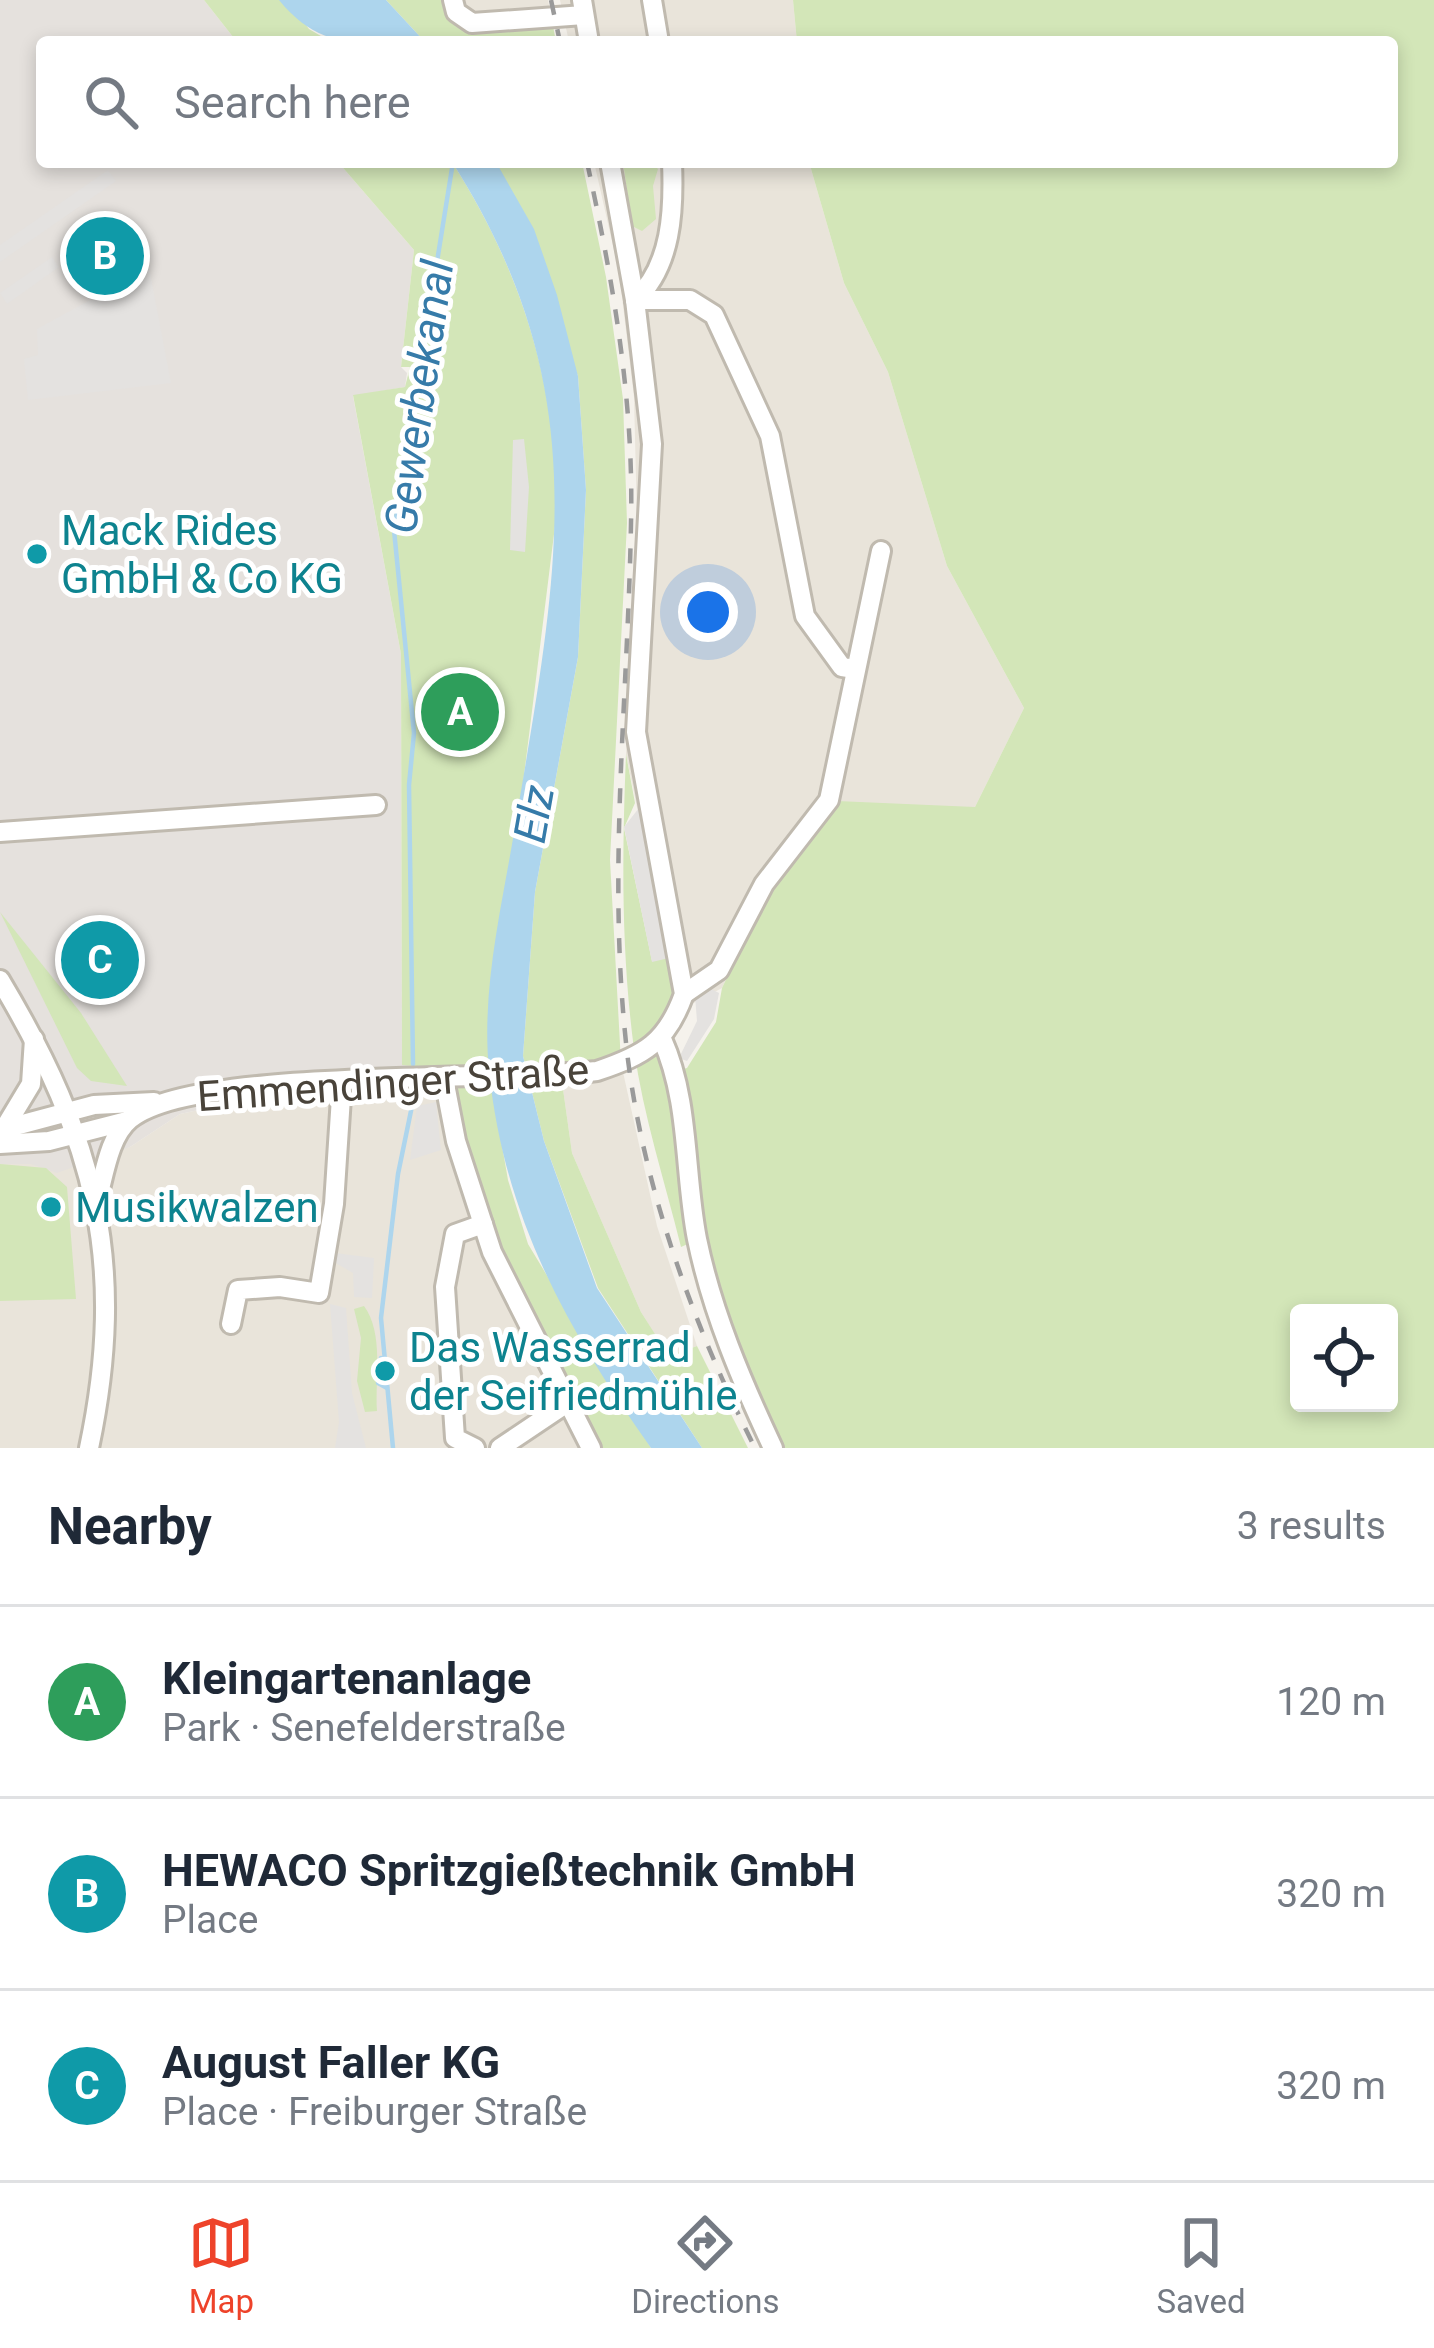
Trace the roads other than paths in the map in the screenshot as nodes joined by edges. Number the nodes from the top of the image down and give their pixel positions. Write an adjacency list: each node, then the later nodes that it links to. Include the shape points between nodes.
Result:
1 (453, 0): 4 (street, via 472,23)
2 (652, 0): 5 (street)
3 (583, 7): 4 (street)
4 (524, 9)
5 (658, 36)
6 (611, 168): 8 (street)
7 (672, 168): 8 (street, via 664,259)
8 (635, 300): 10 (street, via 690,300 714,315 770,436 805,616 842,667); 14 (street, via 652,444 636,732)
9 (880, 551): 10 (street)
10 (855, 669): 14 (street, via 829,800 764,884 719,970)
11 (376, 805): 12 (street)
12 (0, 832)
13 (0, 980): 15 (street)
14 (684, 994): 16 (street)
15 (34, 1039): 20 (street); 22 (street, via 31,1084)
16 (662, 1039): 17 (street, Emmendinger Straße, via 621,1063 568,1074); 32 (street, via 672,1061 697,1239)
17 (452, 1078): 18 (street, Emmendinger Straße); 25 (street, via 456,1142)
18 (342, 1082): 19 (street, Emmendinger Straße); 26 (street, via 319,1293 238,1290)
19 (162, 1102): 20 (street, Emmendinger Straße); 21 (street, Emmendinger Straße)
20 (70, 1112): 22 (street, Emmendinger Straße); 23 (street)
21 (127, 1121): 23 (street, Emmendinger Straße); 24 (street)
22 (2, 1134): 23 (street, Emmendinger Straße)
23 (78, 1135): 24 (street)
24 (96, 1204): 28 (street, via 106,1328)
25 (483, 1224): 27 (street, via 519,1314); 29 (street, via 455,1234 446,1287 455,1438)
26 (231, 1324)
27 (570, 1401): 30 (street); 31 (street)
28 (89, 1448)
29 (476, 1448)
30 (500, 1448)
31 (591, 1448)
32 (773, 1448)

